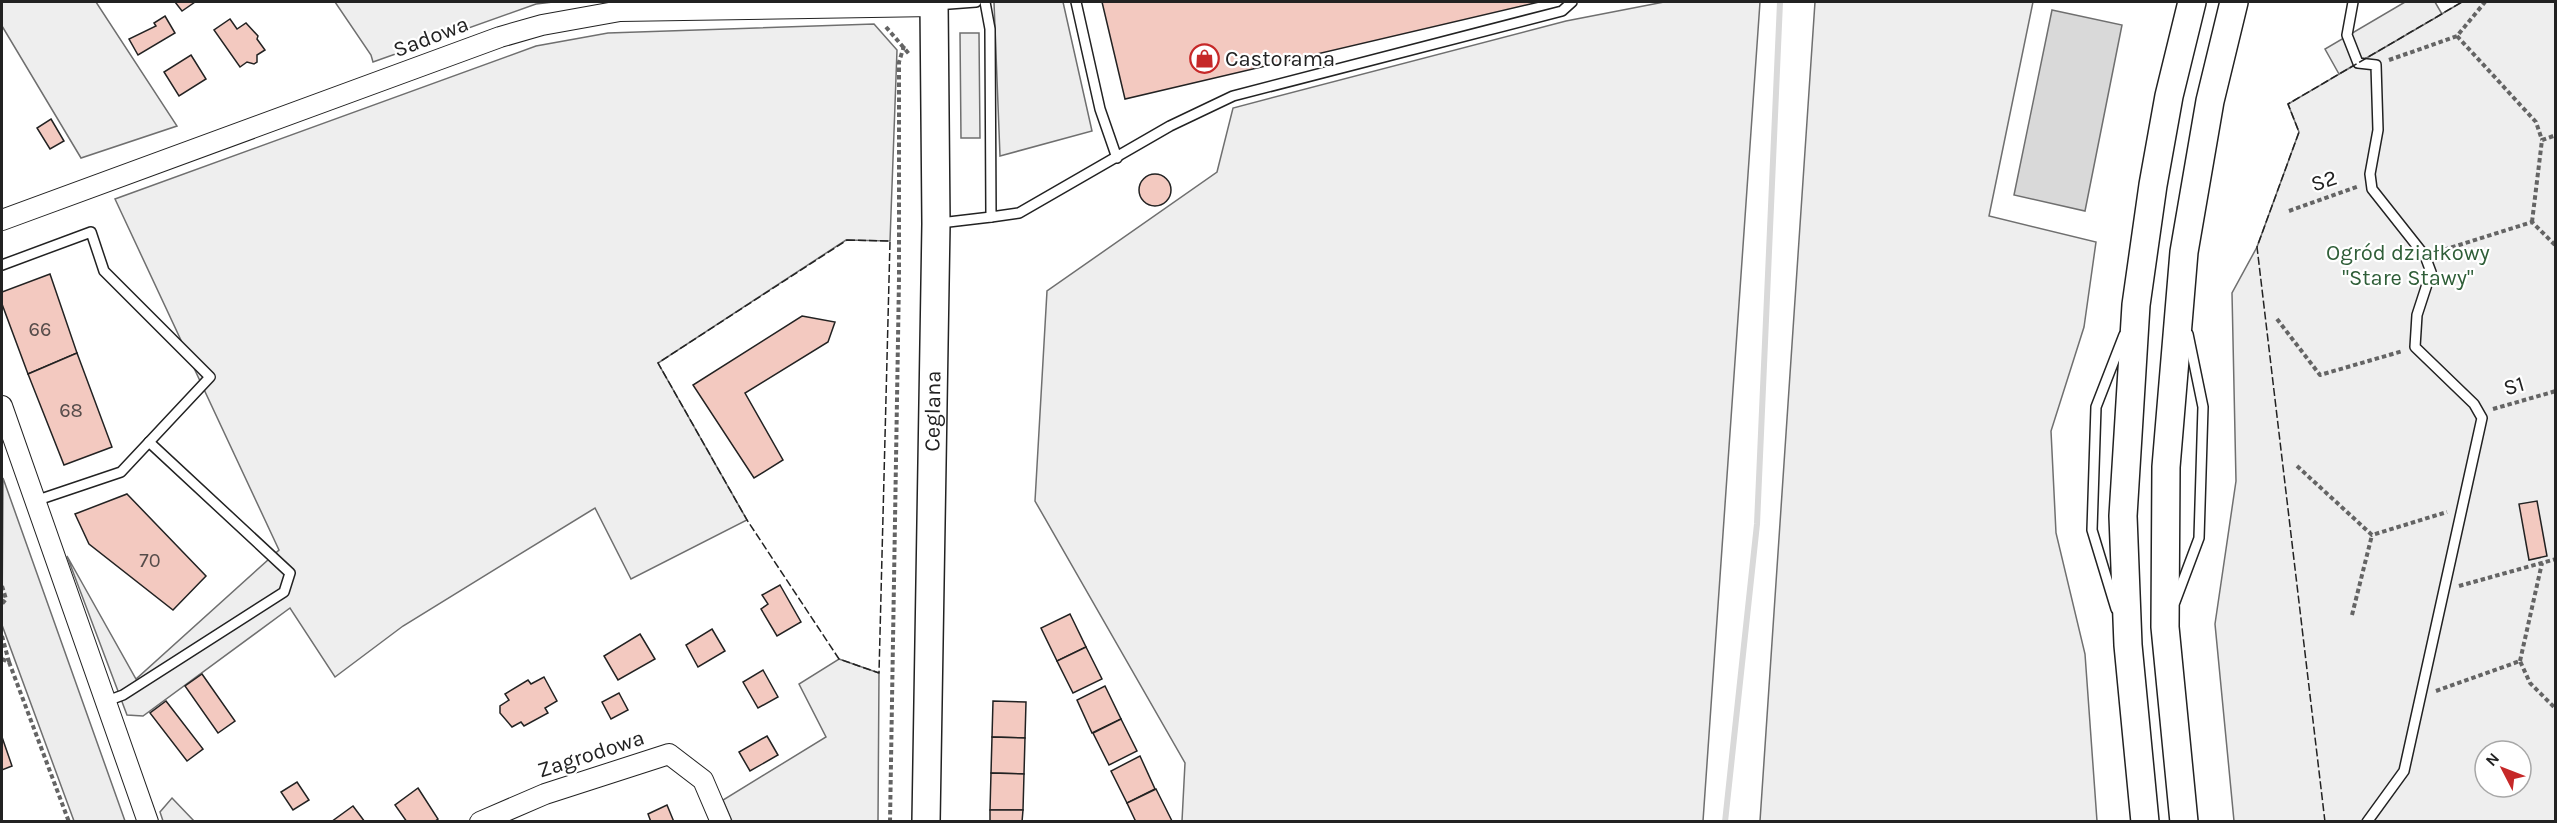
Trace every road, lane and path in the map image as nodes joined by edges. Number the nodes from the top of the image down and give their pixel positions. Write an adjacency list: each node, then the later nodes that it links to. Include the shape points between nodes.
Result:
1 (976, 2): 9 (lane)
2 (985, 2): 18 (lane, via 990,29)
3 (1076, 2): 15 (lane, via 1100,109)
4 (1572, 2): 15 (lane, via 1562,11 1233,96 1170,126)
5 (2192, 2): 55 (main road, via 2167,107 2136,305 2123,516 2128,645)
6 (2235, 2): 56 (main road, via 2210,101 2184,252 2166,467 2165,627)
7 (2353, 2): 12 (lane, via 2347,35 2358,63)
8 (2485, 2): 11 (path)
9 (934, 4): 19 (street, Sadowa, via 620,11 542,25); 21 (main road, Ceglana)
10 (879, 20): 53 (path, via 904,45 899,62)
11 (2457, 36): 12 (path); 14 (path, via 2536,122)
12 (2376, 65): 16 (lane, via 2378,130)
13 (2556, 135): 14 (path)
14 (2542, 140): 20 (path)
15 (1117, 158): 18 (lane, via 1019,213)
16 (2371, 182): 17 (path, S2); 23 (lane, via 2372,189)
17 (2289, 211)
18 (991, 218): 21 (lane)
19 (2, 220)
20 (2532, 222): 22 (path); 23 (path)
21 (936, 224): 54 (main road, Ceglana)
22 (2556, 246)
23 (2425, 256): 26 (lane, via 2431,272 2417,315)
24 (2, 265): 30 (lane, via 91,232 104,271 210,377)
25 (2277, 320): 26 (path, via 2320,375)
26 (2415, 347): 29 (lane)
27 (2556, 392): 29 (path, S1)
28 (2, 406): 31 (street)
29 (2481, 412): 34 (lane)
30 (149, 442): 33 (lane, via 121,472); 47 (lane, via 290,573 284,592 123,695)
31 (8, 443): 33 (street)
32 (2297, 466): 35 (path)
33 (35, 501): 47 (street)
34 (2462, 507): 35 (path); 39 (lane)
35 (2372, 534): 41 (path)
36 (2556, 559): 37 (path)
37 (2542, 563): 39 (path); 44 (path)
38 (2, 586): 40 (path, via 6,599)
39 (2444, 590): 46 (lane)
40 (2, 604)
41 (2352, 615)
42 (2, 636): 45 (path)
43 (2, 659): 45 (path)
44 (2520, 661): 46 (path); 48 (path, via 2530,682)
45 (9, 662): 49 (path)
46 (2420, 697): 57 (lane, via 2404,771)
47 (106, 701): 50 (street)
48 (2556, 709)
49 (69, 822)
50 (148, 822)
51 (480, 822): 52 (street, Zagrodowa, via 545,794 669,753 703,780)
52 (721, 822)
53 (890, 822)
54 (926, 822)
55 (2145, 822)
56 (2184, 822)
57 (2367, 822)

